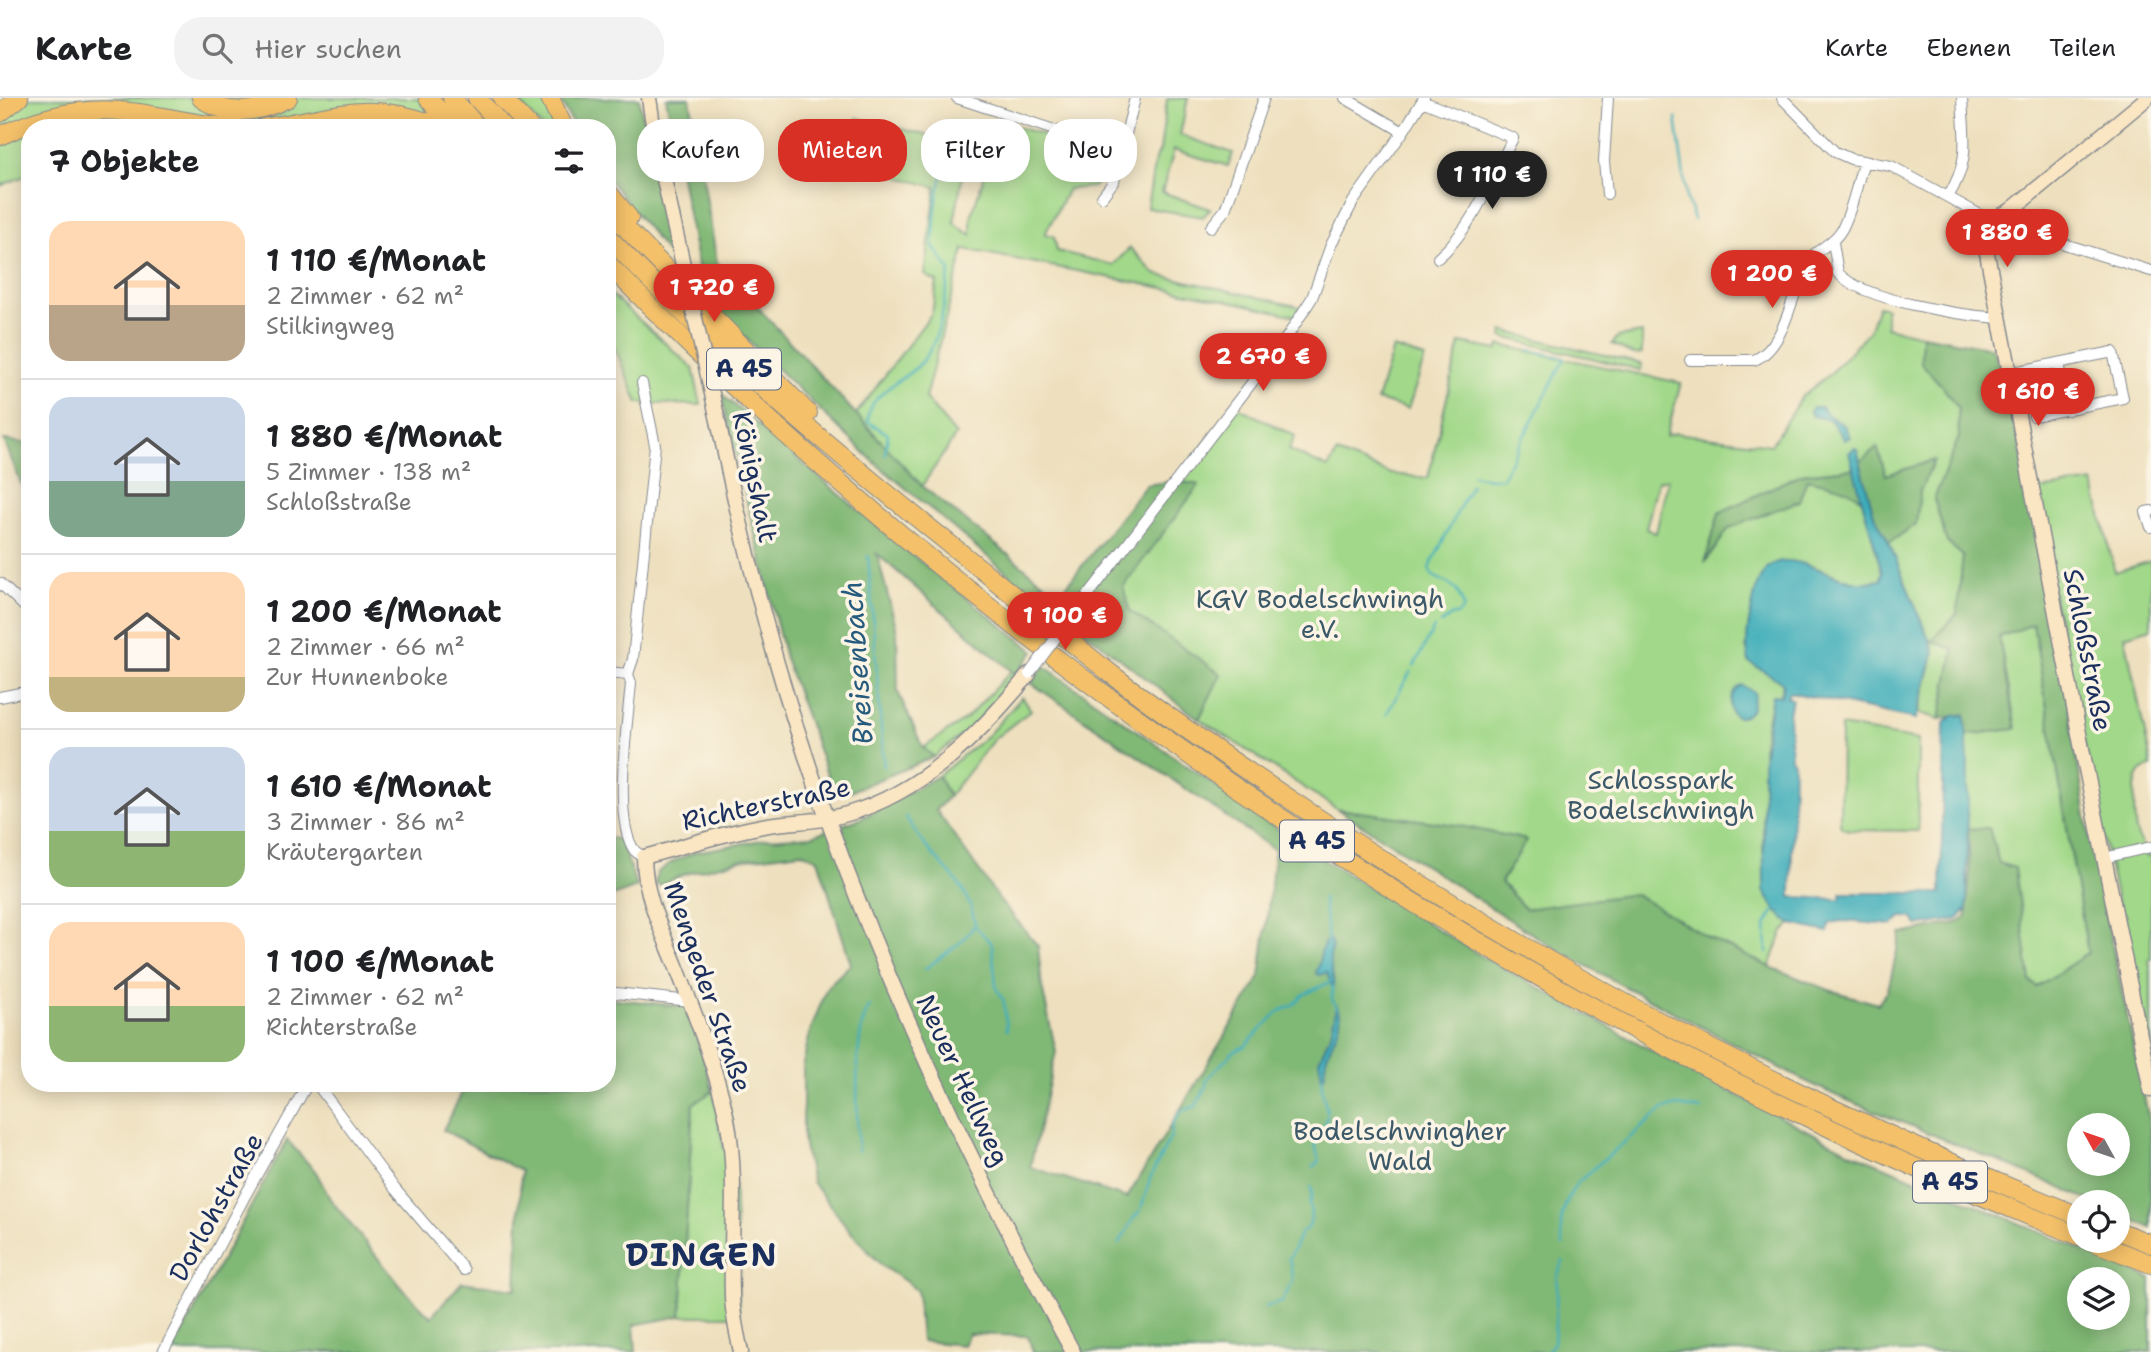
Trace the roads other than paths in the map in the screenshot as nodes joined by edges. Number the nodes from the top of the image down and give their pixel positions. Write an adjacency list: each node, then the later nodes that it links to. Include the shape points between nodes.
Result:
1 (19, 98): 19 (highway)
2 (201, 98): 3 (highway, via 227,110 248,111)
3 (288, 98)
4 (428, 98): 24 (highway)
5 (452, 98): 25 (highway)
6 (477, 98): 26 (highway)
7 (502, 98): 27 (highway)
8 (550, 98): 28 (highway)
9 (649, 98): 69 (street, Königshalt, bridge, via 747,558)
10 (957, 98): 31 (street)
11 (1135, 98): 29 (street)
12 (1264, 98): 43 (street, via 1225,210)
13 (1345, 98): 32 (street)
14 (1608, 98): 36 (street)
15 (1782, 98): 34 (street, via 1835,152)
16 (1962, 98): 38 (street, via 1964,166)
17 (2147, 98): 40 (street)
18 (1423, 99): 32 (street, Richterstraße); 46 (street, via 1513,138 1453,245)
19 (0, 113)
20 (39, 119): 21 (highway, via 103,110)
21 (180, 119)
22 (299, 119): 23 (highway, via 362,100 386,100)
23 (429, 119)
24 (447, 119)
25 (470, 119)
26 (496, 119)
27 (522, 119)
28 (560, 119)
29 (1130, 119)
30 (21, 127): 33 (highway)
31 (1044, 127)
32 (1403, 132): 66 (street, Richterstraße, bridge, via 1353,202 1312,298 1287,337)
33 (0, 136)
34 (1864, 161): 38 (street, via 1891,166); 44 (street, via 1847,218)
35 (1113, 182): 37 (street)
36 (1607, 194)
37 (1102, 197)
38 (1948, 197): 42 (street)
39 (616, 203): 47 (highway)
40 (2010, 211): 42 (street); 48 (street, via 2042,237)
41 (616, 218): 47 (highway)
42 (1993, 219): 51 (street, Schloßstraße, via 1987,257)
43 (1211, 227)
44 (1833, 242): 51 (street, via 1838,274 1853,284 1890,298); 53 (street, via 1818,249 1807,262 1783,325 1760,358)
45 (616, 245): 59 (highway, A 45, via 779,402)
46 (1438, 258)
47 (660, 264): 59 (highway, via 807,412 873,471)
48 (2151, 271)
49 (616, 272): 52 (highway, A 45)
50 (616, 286): 52 (highway)
51 (1993, 317): 55 (street, Schloßstraße)
52 (694, 350): 79 (highway, A 45, via 978,596 1129,711 1348,861 1514,962 1661,1043 1823,1125)
53 (1690, 359)
54 (2059, 363): 55 (street); 57 (street); 57 (street, via 2113,352 2123,398)
55 (2009, 373): 72 (street, Schloßstraße)
56 (642, 383): 65 (street, Mengeder Straße, via 655,445 634,659)
57 (2068, 410): 58 (street)
58 (2034, 416)
59 (888, 495): 78 (highway, A 45, via 1114,676 1365,850 1462,909 1618,1000 1807,1095)
60 (2151, 510): 61 (street, via 2146,512)
61 (2151, 527)
62 (0, 583): 63 (street)
63 (21, 603)
64 (616, 673): 65 (street)
65 (628, 674): 71 (street, Mengeder Straße, via 622,789 629,836)
66 (1029, 674): 69 (street, Richterstraße, via 995,716 938,767 869,806)
67 (21, 693): 68 (street)
68 (0, 698)
69 (828, 820): 71 (street, Richterstraße, via 768,825); 87 (street, Neuer Hellweg, via 934,1079)
70 (2151, 846): 72 (street)
71 (644, 857): 74 (street, Mengeder Straße, via 652,904)
72 (2104, 858): 75 (street, Schloßstraße)
73 (616, 993): 74 (street)
74 (690, 1001): 86 (street, Mengeder Straße, via 728,1123 732,1297)
75 (2151, 1090)
76 (303, 1092): 85 (street, Dorlohstraße)
77 (323, 1092): 84 (street, via 395,1189)
78 (2067, 1211)
79 (2067, 1231)
80 (2130, 1236): 81 (highway)
81 (2151, 1244)
82 (2122, 1253): 83 (highway)
83 (2151, 1264)
84 (464, 1270)
85 (163, 1352)
86 (741, 1352)
87 (1073, 1352)

